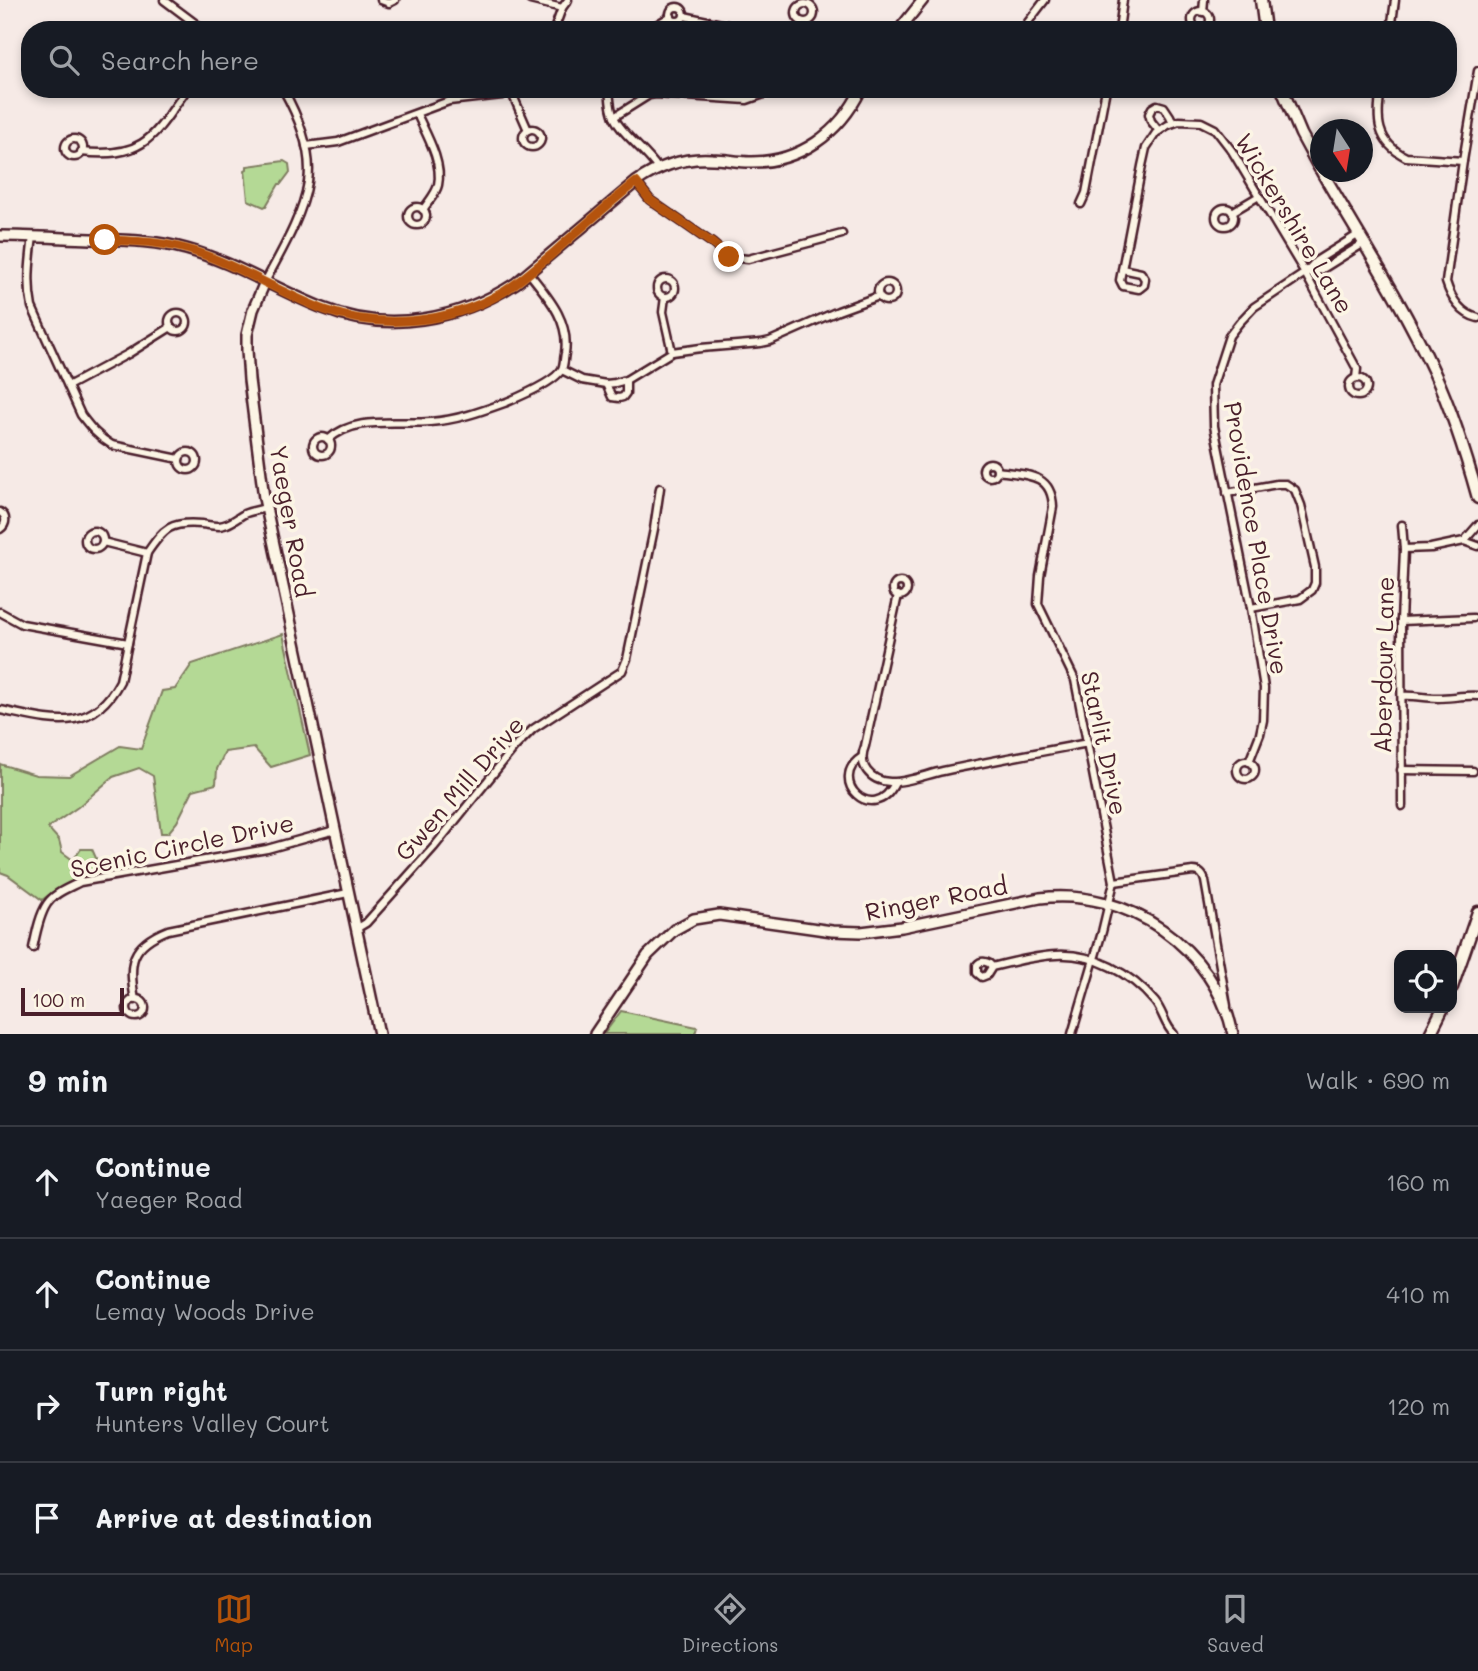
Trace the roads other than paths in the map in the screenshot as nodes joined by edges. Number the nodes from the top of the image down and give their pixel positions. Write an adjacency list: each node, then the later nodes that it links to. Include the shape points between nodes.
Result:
1 (164, 0): 16 (street)
2 (381, 0): 3 (street)
3 (395, 0)
4 (530, 0): 12 (street)
5 (568, 0): 12 (street)
6 (923, 0): 20 (street)
7 (1045, 0): 21 (street)
8 (1123, 0): 22 (street)
9 (1204, 0): 13 (street)
10 (1261, 0): 23 (main road)
11 (1395, 0): 24 (street)
12 (562, 8): 17 (street)
13 (1203, 12)
14 (671, 16): 15 (street, via 678,21); 15 (street, via 677,7); 18 (street)
15 (684, 16): 19 (street)
16 (192, 21)
17 (557, 21)
18 (663, 21)
19 (707, 21)
20 (907, 21)
21 (1030, 21)
22 (1120, 21)
23 (1264, 21)
24 (1392, 21)
25 (1478, 71): 46 (street)
26 (181, 98): 45 (street, via 145,142 116,153)
27 (288, 98): 43 (street)
28 (476, 98): 38 (street, via 449,101)
29 (516, 98): 41 (street)
30 (611, 98): 39 (street)
31 (644, 98): 39 (street)
32 (717, 98): 33 (street)
33 (753, 98)
34 (856, 98): 47 (street, via 827,135 791,155 764,162 702,158)
35 (1104, 98): 51 (street)
36 (1286, 98): 44 (main road)
37 (1379, 98): 46 (street, via 1382,136 1398,153)
38 (417, 114): 43 (street, via 338,142); 52 (street, via 438,173 435,193)
39 (614, 117): 47 (street)
40 (1173, 123): 42 (street); 42 (street, Wickershire Lane, via 1164,107 1157,105 1149,114); 50 (street, Wickershire Lane, via 1200,121 1215,129)
41 (528, 131)
42 (1159, 131): 58 (street, Wickershire Lane, via 1146,148)
43 (306, 146): 61 (street, via 308,181 302,203)
44 (1310, 150)
45 (82, 152)
46 (1463, 162): 64 (street, via 1446,282 1457,303)
47 (658, 169): 48 (street)
48 (636, 182): 54 (street, via 650,200 729,257 748,259); 60 (street)
49 (1328, 182): 57 (main road)
50 (1259, 197): 53 (street); 59 (street, Wickershire Lane)
51 (1081, 204)
52 (423, 210)
53 (1232, 212)
54 (842, 234)
55 (0, 236): 56 (street)
56 (33, 236): 61 (street, via 171,245); 71 (street, via 30,300)
57 (1362, 239): 59 (street, Providence Place Drive, via 1316,261); 77 (main road, via 1442,391)
58 (1122, 270)
59 (1304, 273): 68 (street, Wickershire Lane, via 1357,369); 76 (street, Providence Place Drive, via 1254,307 1229,337 1213,385 1214,426)
60 (529, 274): 61 (street, via 469,308 435,318 396,321 341,314); 67 (street, via 549,298 565,331)
61 (265, 282): 78 (street, Yaeger Road, via 249,323 247,350)
62 (879, 296): 66 (street, via 770,341)
63 (665, 297): 66 (street, via 663,312)
64 (1478, 318)
65 (170, 327): 71 (street)
66 (672, 352): 69 (street)
67 (562, 370): 70 (street); 72 (street, via 519,397 464,418 352,426)
68 (1356, 378)
69 (626, 380): 70 (street); 70 (street, via 626,393 619,398 612,397)
70 (606, 384)
71 (68, 386): 73 (street, via 81,415 102,439)
72 (328, 440)
73 (178, 459)
74 (997, 471): 97 (street, Starlit Drive, via 1034,477 1051,491 1053,507 1038,604 1075,680)
75 (660, 488): 109 (street, Gwen Mill Drive, via 622,671 533,729 434,847)
76 (1227, 493): 89 (street, Providence Place Drive); 89 (street, via 1277,484 1295,490 1315,567 1312,590 1300,599)
77 (1478, 498)
78 (266, 508): 87 (street, via 224,525 172,526); 104 (street, Yaeger Road)
79 (0, 512): 82 (street, via 6,521)
80 (1402, 525): 86 (street, Aberdour Lane)
81 (1478, 525): 83 (street)
82 (0, 529)
83 (1464, 541): 85 (street); 86 (street)
84 (103, 542): 87 (street)
85 (1478, 547)
86 (1404, 549): 92 (street, Aberdour Lane)
87 (147, 553): 93 (street)
88 (898, 595): 98 (street)
89 (1251, 608): 99 (street, Providence Place Drive, via 1265,705)
90 (0, 612): 93 (street, via 22,624)
91 (1473, 618): 92 (street)
92 (1401, 621): 94 (street, Aberdour Lane)
93 (128, 643): 96 (street, via 120,681 111,698 87,716 53,720)
94 (1402, 696): 95 (street); 100 (street, Aberdour Lane)
95 (1478, 696)
96 (0, 710)
97 (1088, 743): 102 (street); 105 (street, Starlit Drive)
98 (862, 757): 102 (street, via 869,774); 102 (street, via 850,769 854,793 877,800)
99 (1249, 762)
100 (1401, 770): 101 (street); 103 (street, Aberdour Lane)
101 (1473, 771)
102 (895, 783)
103 (1402, 806)
104 (335, 830): 106 (street, Yaeger Road); 110 (street, Scenic Circle Drive, via 267,849 80,882 47,903)
105 (1114, 882): 107 (street, Starlit Drive); 115 (street, via 1201,871)
106 (348, 893): 109 (street, Yaeger Road); 114 (street, via 168,930 150,938 130,972)
107 (1110, 903): 111 (street, Starlit Drive); 115 (street, Ringer Road, via 1143,917 1174,938 1207,974); 120 (street, Ringer Road, via 1051,897 850,933 719,915 700,917 674,930 648,955)
108 (1478, 912): 113 (main road)
109 (356, 929): 119 (street, Yaeger Road)
110 (33, 948)
111 (1095, 960): 112 (street, via 1057,955); 117 (street, via 1137,983 1156,1003); 121 (street, Starlit Drive)
112 (992, 967)
113 (1457, 973)
114 (135, 1000)
115 (1227, 1011): 122 (street, Ringer Road)
116 (1440, 1013): 123 (main road)
117 (1172, 1032): 118 (street)
118 (1161, 1033)
119 (379, 1034)
120 (596, 1034)
121 (1072, 1034)
122 (1233, 1034)
123 (1430, 1034)

